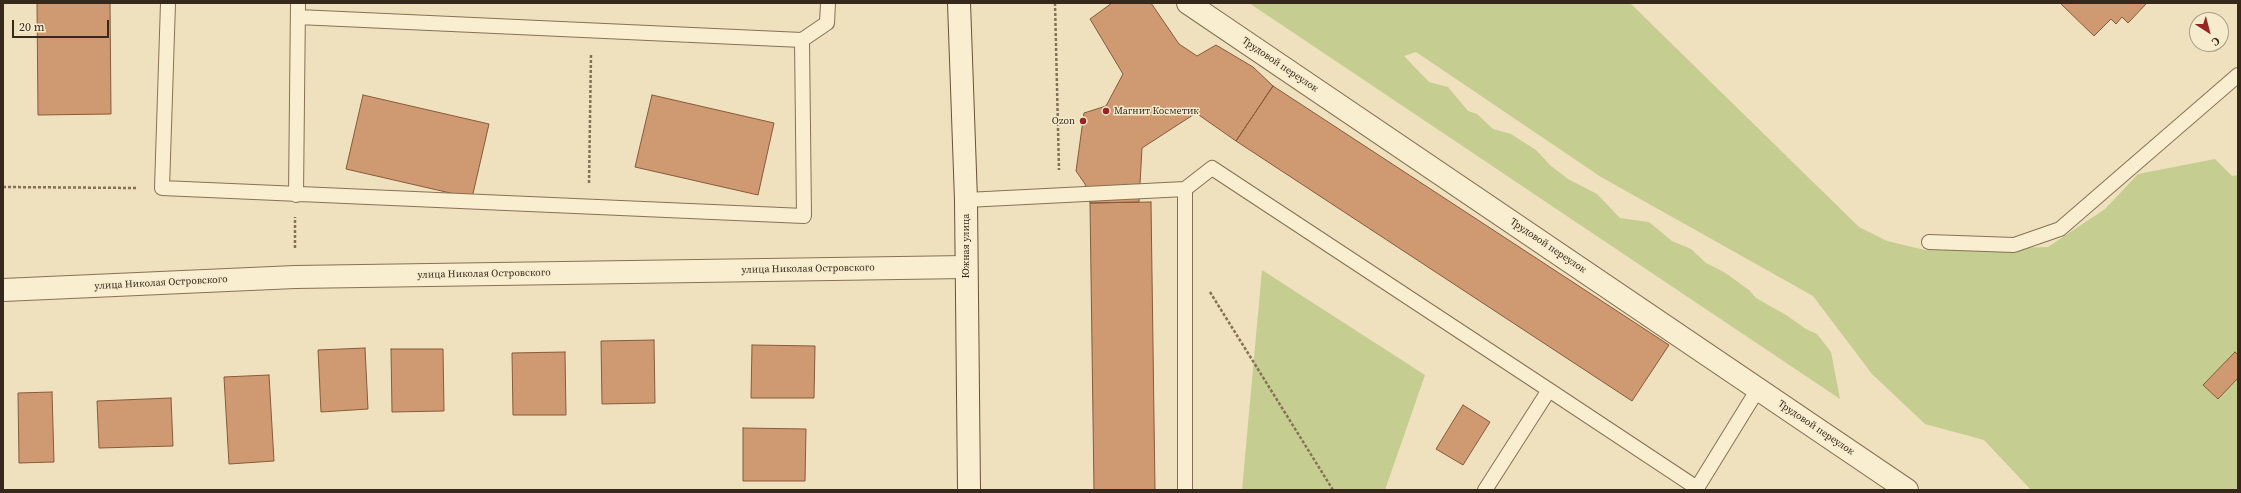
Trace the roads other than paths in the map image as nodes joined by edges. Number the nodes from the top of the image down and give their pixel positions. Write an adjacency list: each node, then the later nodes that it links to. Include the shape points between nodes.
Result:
1 (168, 3): 9 (lane, via 162,188)
2 (828, 3): 6 (lane, via 827,23)
3 (960, 3): 10 (street, Южная улица)
4 (1188, 3): 14 (street, Трудовой переулок)
5 (298, 10): 6 (lane, via 592,30); 9 (lane)
6 (802, 40): 9 (lane, via 804,216)
7 (2238, 75): 11 (lane, via 2060,229 2014,245)
8 (1185, 189): 10 (lane); 15 (lane, via 1212,168); 17 (lane)
9 (296, 195)
10 (966, 200): 12 (street, Южная улица)
11 (1929, 242)
12 (966, 267): 13 (street, улица Николая Островского, via 295,277); 16 (street, Южная улица)
13 (3, 290)
14 (1758, 389): 15 (lane, via 1697,488); 19 (street, Трудовой переулок)
15 (1549, 390): 18 (lane)
16 (969, 490)
17 (1185, 490)
18 (1485, 490)
19 (1907, 490)

